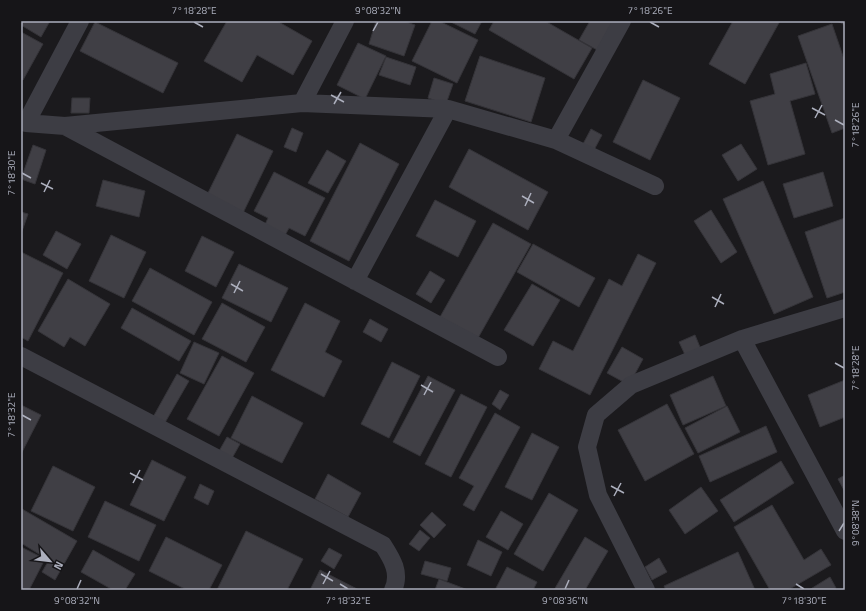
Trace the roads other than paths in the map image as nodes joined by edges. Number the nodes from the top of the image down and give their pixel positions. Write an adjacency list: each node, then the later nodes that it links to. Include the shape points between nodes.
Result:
1 (80, 21): 6 (street)
2 (345, 21): 4 (street)
3 (622, 21): 8 (street)
4 (302, 103): 5 (street); 7 (street)
5 (448, 109): 8 (street); 10 (street)
6 (23, 121): 7 (street)
7 (66, 126): 10 (street)
8 (556, 140): 9 (street)
9 (655, 186)
10 (355, 281): 14 (street)
11 (845, 308): 12 (street)
12 (742, 338): 15 (street); 16 (street, via 631,385 596,415 587,447 598,496)
13 (21, 356): 17 (street, via 383,545 395,565 396,584)
14 (498, 357)
15 (845, 531)
16 (642, 588)
17 (393, 590)

